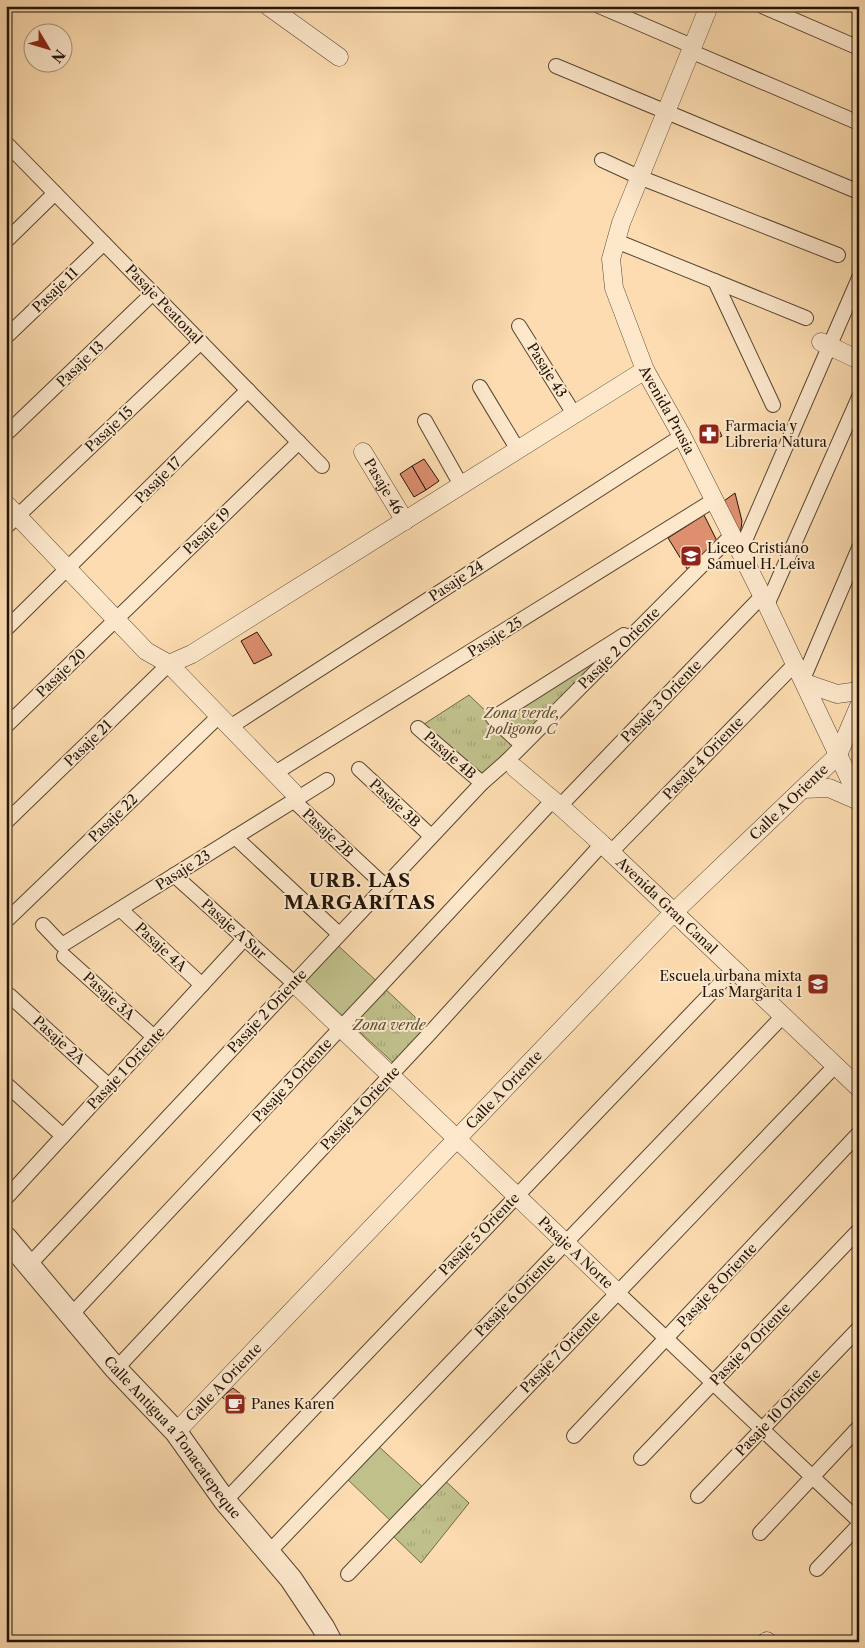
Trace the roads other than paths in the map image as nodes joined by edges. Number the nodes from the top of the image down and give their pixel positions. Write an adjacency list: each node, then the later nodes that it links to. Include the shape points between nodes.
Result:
1 (268, 6): 7 (street)
2 (599, 6): 6 (street)
3 (709, 6): 6 (street, Avenida Prusia)
4 (762, 6): 5 (street)
5 (859, 48)
6 (691, 49): 9 (street, Avenida Prusia); 10 (street)
7 (339, 57)
8 (556, 66): 9 (street)
9 (666, 112): 13 (street, Avenida Prusia); 14 (street)
10 (859, 123)
11 (6, 143): 15 (street, Pasaje Peatonal)
12 (602, 160): 13 (street)
13 (639, 177): 17 (street, Avenida Prusia); 19 (street)
14 (859, 192)
15 (55, 193): 16 (street); 18 (street, Pasaje Peatonal)
16 (6, 241)
17 (616, 241): 21 (street); 29 (street, Avenida Prusia, via 612,259 614,288)
18 (104, 243): 22 (street, Pasaje Peatonal); 25 (street, Pasaje 11)
19 (838, 255)
20 (859, 278): 27 (street)
21 (714, 280): 23 (street); 33 (street)
22 (153, 293): 26 (street, Pasaje Peatonal); 36 (street, Pasaje 13)
23 (806, 318)
24 (519, 326): 34 (street, Pasaje 43)
25 (6, 337)
26 (201, 342): 31 (street, Pasaje Peatonal); 44 (street, Pasaje 15)
27 (825, 344): 28 (street); 48 (street)
28 (859, 360)
29 (645, 370): 34 (street); 37 (street, Avenida Prusia)
30 (480, 387): 39 (street)
31 (248, 390): 38 (street, Pasaje Peatonal); 49 (street, Pasaje 17)
32 (859, 397): 50 (street)
33 (773, 405)
34 (574, 414): 39 (street)
35 (425, 421): 42 (street)
36 (6, 434)
37 (682, 436): 43 (street, Avenida Prusia); 58 (street, Pasaje 24)
38 (299, 442): 41 (street, Pasaje Peatonal); 51 (street, Pasaje 19)
39 (518, 450): 42 (street)
40 (363, 452): 45 (street, Pasaje 46)
41 (322, 466)
42 (461, 485): 45 (street)
43 (714, 500): 46 (street, Avenida Prusia); 65 (street, Pasaje 25)
44 (10, 515): 49 (street)
45 (405, 521): 54 (street, via 192,654)
46 (732, 535): 48 (street, Avenida Prusia); 52 (street, Pasaje 2 Oriente)
47 (859, 548): 55 (street)
48 (740, 552): 50 (street, Avenida Prusia)
49 (68, 569): 51 (street); 53 (street, Pasaje 17)
50 (765, 600): 55 (street, Avenida Prusia); 71 (street, Pasaje 3 Oriente)
51 (116, 619): 54 (street, via 146,651); 59 (street, Pasaje 20)
52 (646, 621): 61 (street, Pasaje 2 Oriente); 61 (street, via 493,718)
53 (6, 629)
54 (169, 664): 58 (street); 72 (street, Pasaje 21)
55 (801, 675): 56 (street, via 837,694); 62 (street, Avenida Prusia); 75 (street, Pasaje 4 Oriente)
56 (859, 691)
57 (859, 706): 62 (street)
58 (224, 721): 65 (street); 80 (street, Pasaje 22)
59 (6, 726)
60 (418, 728): 67 (street, Pasaje 4B)
61 (522, 745): 63 (street, Pasaje 2 Oriente)
62 (838, 755): 68 (street, Calle A Oriente); 70 (street, Avenida Prusia)
63 (511, 764): 67 (street, Pasaje 2 Oriente); 71 (street, Avenida Gran Canal)
64 (359, 769): 73 (street, Pasaje 3B)
65 (275, 774): 69 (street)
66 (327, 780): 69 (street, Pasaje 23)
67 (482, 783): 73 (street, Pasaje 2 Oriente)
68 (803, 789): 70 (street, via 829,788); 79 (street, Calle A Oriente)
69 (293, 796): 74 (street, Pasaje 23); 77 (street, Pasaje 2B)
70 (859, 800)
71 (557, 803): 75 (street, Avenida Gran Canal); 90 (street, Pasaje 3 Oriente)
72 (6, 822)
73 (432, 836): 77 (street, Pasaje 2 Oriente)
74 (235, 838): 76 (street, Pasaje 23); 82 (street)
75 (606, 848): 79 (street, Avenida Gran Canal); 93 (street, Pasaje 4 Oriente)
76 (174, 875): 78 (street, Pasaje 23); 83 (street, Pasaje A Sur)
77 (385, 886): 82 (street, Pasaje 2 Oriente)
78 (120, 909): 81 (street, Pasaje 23, via 62,945); 87 (street, Pasaje 4A)
79 (673, 913): 85 (street, Avenida Gran Canal); 99 (street, Calle A Oriente)
80 (6, 921)
81 (43, 925)
82 (339, 934): 86 (street, Pasaje 2 Oriente)
83 (245, 938): 86 (street, Pasaje A Sur); 87 (street, Pasaje 1 Oriente)
84 (64, 956): 91 (street, Pasaje 3A)
85 (734, 968): 89 (street, Avenida Gran Canal); 100 (street, Pasaje 5 Oriente)
86 (294, 983): 90 (street, Pasaje A Norte); 105 (street, Pasaje 2 Oriente)
87 (202, 985): 91 (street, Pasaje 1 Oriente)
88 (9, 995): 95 (street, Pasaje 2A)
89 (783, 1016): 92 (street, Avenida Gran Canal); 104 (street, Pasaje 6 Oriente)
90 (341, 1028): 93 (street, Pasaje A Norte); 107 (street, Pasaje 3 Oriente)
91 (154, 1037): 95 (street, Pasaje 1 Oriente)
92 (835, 1066): 96 (street, Avenida Gran Canal); 106 (street, Pasaje 7 Oriente)
93 (391, 1075): 99 (street, Pasaje A Norte); 110 (street, Pasaje 4 Oriente)
94 (6, 1084): 98 (street)
95 (109, 1086): 98 (street, Pasaje 1 Oriente)
96 (859, 1088)
97 (859, 1133): 109 (street, Pasaje 8 Oriente)
98 (63, 1136): 101 (street, Pasaje 1 Oriente)
99 (458, 1139): 100 (street, Pasaje A Norte); 114 (street, Calle A Oriente)
100 (516, 1195): 104 (street, Pasaje A Norte); 119 (street, Pasaje 5 Oriente)
101 (6, 1198)
102 (859, 1230): 111 (street, Pasaje 9 Oriente)
103 (6, 1238): 105 (street, Calle Antigua a Tonacatepeque)
104 (566, 1243): 106 (street, Pasaje A Norte); 123 (street, Pasaje 6 Oriente)
105 (29, 1265): 107 (street, Calle Antigua a Tonacatepeque)
106 (617, 1292): 109 (street, Pasaje A Norte); 125 (street, Pasaje 7 Oriente)
107 (71, 1315): 110 (street, Calle Antigua a Tonacatepeque)
108 (859, 1328): 113 (street, Pasaje 10 Oriente)
109 (666, 1338): 111 (street, Pasaje A Norte); 115 (street, Pasaje 8 Oriente)
110 (116, 1369): 114 (street, Calle Antigua a Tonacatepeque)
111 (713, 1383): 113 (street, Pasaje A Norte); 116 (street, Pasaje 9 Oriente)
112 (859, 1427): 117 (street)
113 (762, 1429): 117 (street, Pasaje A Norte); 118 (street, Pasaje 10 Oriente)
114 (176, 1432): 119 (street, Calle Antigua a Tonacatepeque)
115 (574, 1436)
116 (641, 1458)
117 (812, 1477): 120 (street, Pasaje A Norte); 122 (street)
118 (698, 1496)
119 (225, 1501): 123 (street, Calle Antigua a Tonacatepeque)
120 (859, 1521)
121 (859, 1525): 124 (street)
122 (760, 1533)
123 (268, 1553): 126 (street, Calle Antigua a Tonacatepeque, via 295,1585)
124 (817, 1569)
125 (348, 1574)
126 (331, 1642)

